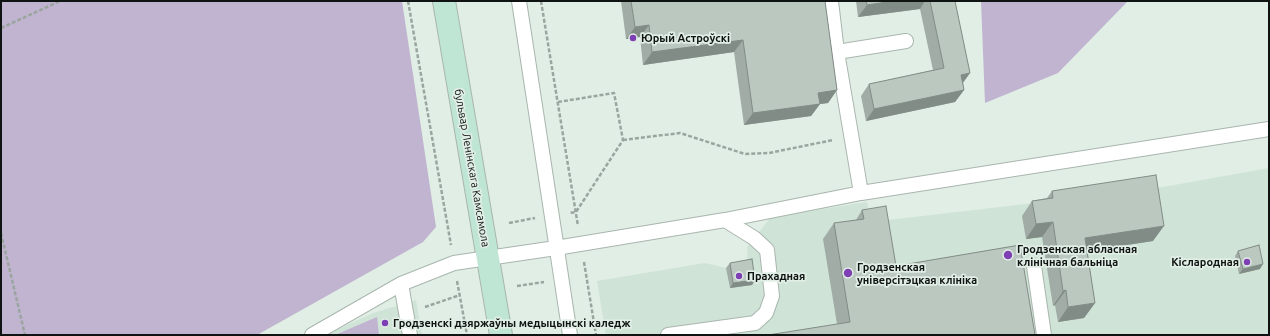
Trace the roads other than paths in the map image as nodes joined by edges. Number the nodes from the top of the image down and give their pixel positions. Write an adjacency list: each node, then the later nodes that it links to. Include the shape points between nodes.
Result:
1 (444, 1): 10 (street, бульвар Ленінскага Камсамола)
2 (518, 1): 9 (lane)
3 (831, 1): 5 (lane)
4 (906, 40): 5 (lane)
5 (838, 52): 7 (lane)
6 (1269, 129): 7 (lane)
7 (861, 193): 8 (lane)
8 (725, 220): 9 (lane); 17 (lane, via 754,238 767,250 772,296 766,313 755,323)
9 (556, 248): 10 (lane); 16 (lane)
10 (487, 257): 12 (lane, via 454,263); 15 (street, бульвар Ленінскага Камсамола)
11 (1034, 266): 18 (lane)
12 (401, 284): 13 (lane); 14 (lane)
13 (312, 335)
14 (410, 335)
15 (501, 335)
16 (570, 335)
17 (668, 335)
18 (1044, 335)

